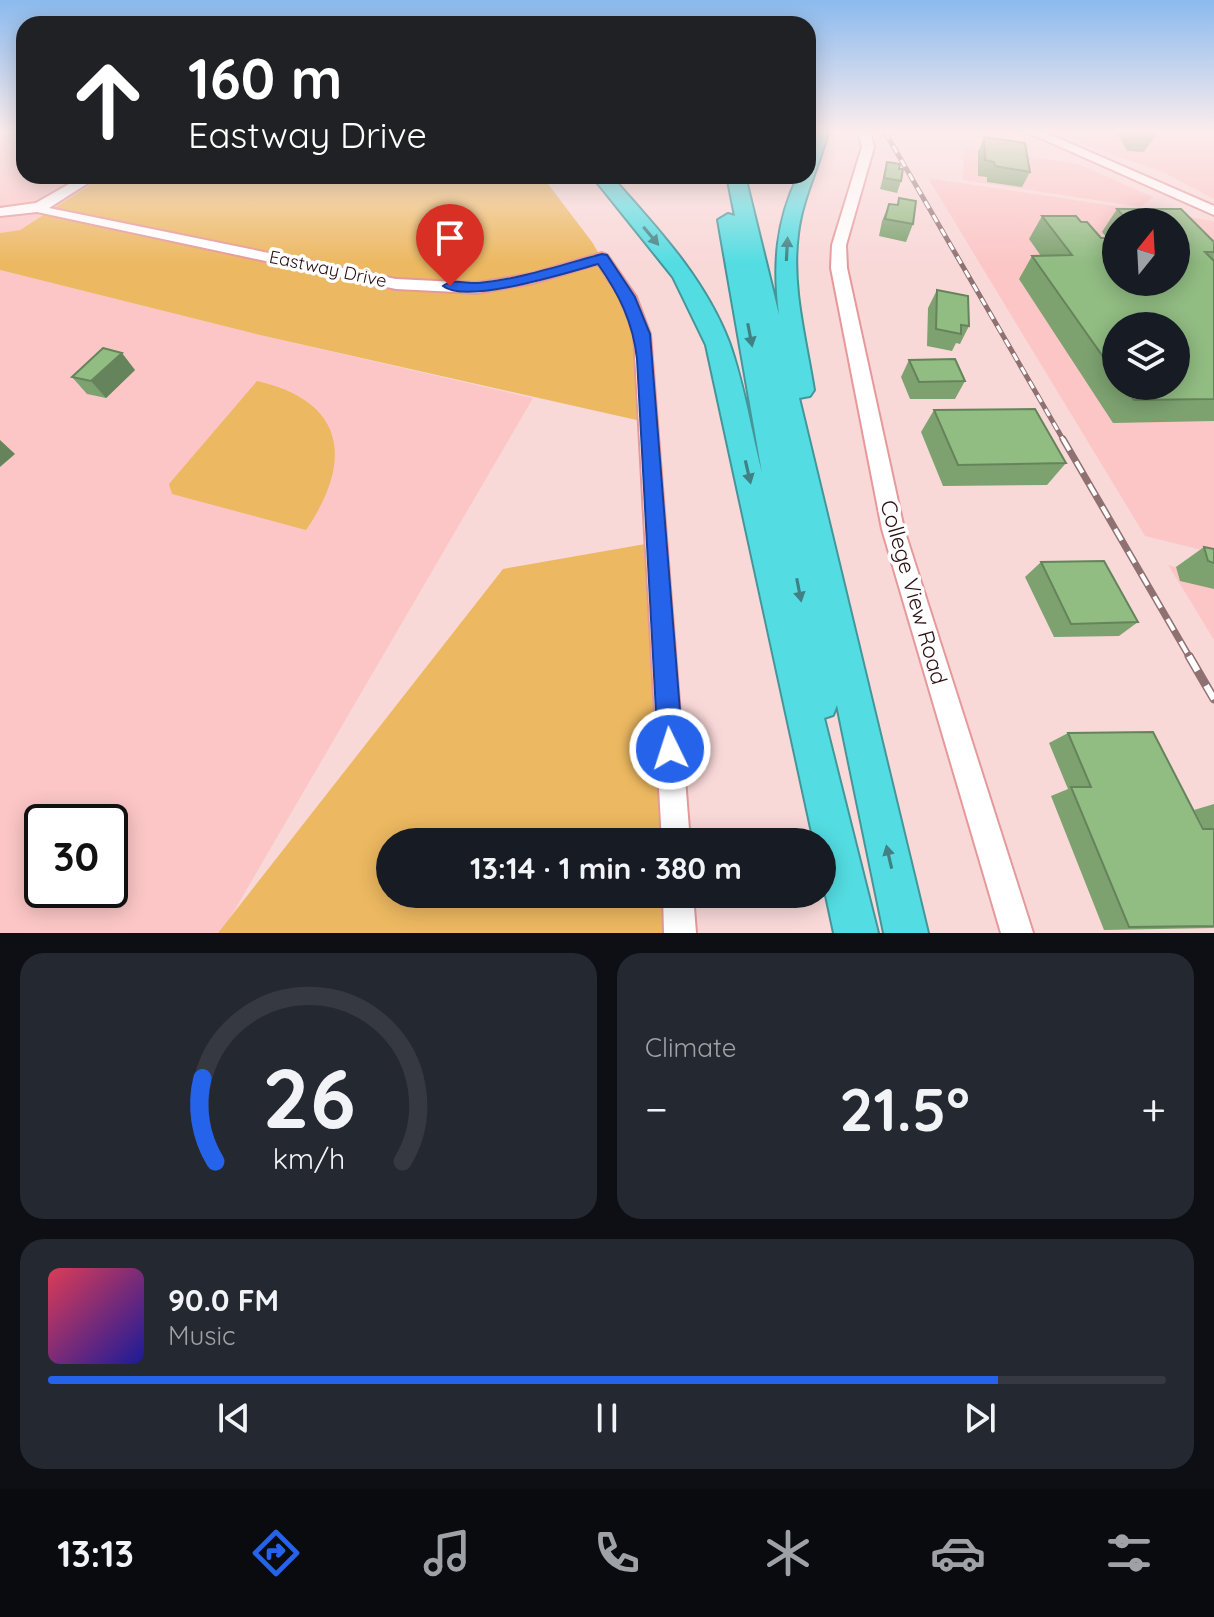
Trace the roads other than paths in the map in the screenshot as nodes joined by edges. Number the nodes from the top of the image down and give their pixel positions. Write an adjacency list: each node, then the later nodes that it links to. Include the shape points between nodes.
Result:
1 (860, 176): 18 (street, College View Road, via 839,245 839,268 893,529)
2 (1133, 176): 9 (street)
3 (79, 184): 8 (street)
4 (608, 184): 15 (highway, one-way to 15, via 698,296 718,345)
5 (721, 184): 16 (highway, one-way to 16)
6 (738, 184): 11 (highway)
7 (804, 184): 11 (highway, one-way to 7, via 786,268 790,216)
8 (40, 207): 10 (street); 12 (street, Eastway Drive, via 396,284 477,288 602,258 628,297 642,334)
9 (1214, 211)
10 (0, 212)
11 (824, 577): 17 (highway, one-way to 11)
12 (675, 828)
13 (679, 908): 14 (street)
14 (680, 933)
15 (856, 933)
16 (865, 933)
17 (906, 933)
18 (1017, 933)

